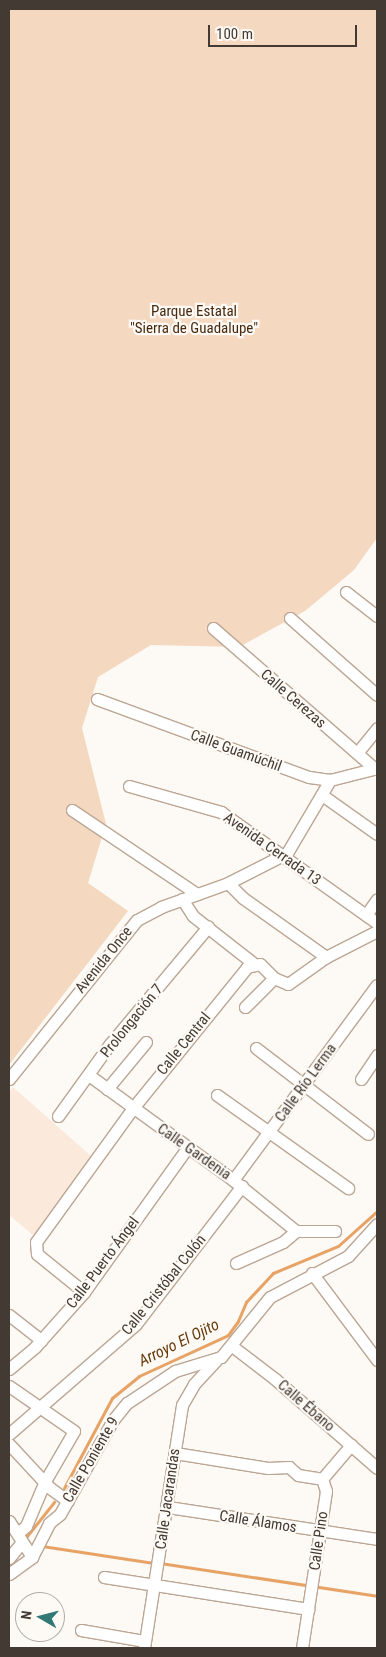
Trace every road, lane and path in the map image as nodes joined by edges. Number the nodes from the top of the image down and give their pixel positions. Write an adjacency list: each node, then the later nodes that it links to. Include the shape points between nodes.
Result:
1 (346, 592): 2 (street)
2 (377, 616)
3 (290, 618): 5 (street)
4 (213, 628): 8 (street, Calle Cerezas)
5 (377, 695)
6 (97, 700): 10 (street, Calle Guamúchil, via 297,773)
7 (377, 728): 8 (street)
8 (357, 753): 9 (street, Calle Cerezas)
9 (376, 768): 10 (street, Calle Guamúchil)
10 (330, 780): 12 (street)
11 (129, 786): 15 (street, Avenida Cerrada 13, via 213,809)
12 (322, 795): 14 (street); 15 (street)
13 (72, 810): 17 (street)
14 (377, 834)
15 (284, 855): 16 (street, Avenida Once); 20 (street, Avenida Cerrada 13)
16 (228, 883): 17 (street, Avenida Once); 24 (street, via 243,898)
17 (197, 894): 18 (street, Avenida Once)
18 (182, 899): 22 (street, via 193,916); 34 (street, Avenida Once, via 147,913 130,926)
19 (377, 899): 20 (street)
20 (366, 915): 21 (street, Avenida Cerrada 13)
21 (377, 923)
22 (208, 927): 25 (street); 32 (street, Prolongación 7, via 110,1044)
23 (377, 931): 24 (street)
24 (326, 958): 26 (street, via 288,984)
25 (253, 964): 26 (street, via 260,964); 38 (street, Calle Central)
26 (274, 978): 28 (street)
27 (377, 985): 35 (street, Calle Río Lerma)
28 (245, 1007)
29 (146, 1042): 36 (street)
30 (256, 1048): 35 (street)
31 (377, 1055): 33 (street)
32 (90, 1076): 36 (street, Calle Gardenia); 39 (street, Prolongación 7)
33 (361, 1078)
34 (9, 1079)
35 (305, 1085): 40 (street, Calle Río Lerma); 41 (street)
36 (107, 1089): 38 (street, Calle Gardenia)
37 (216, 1095): 40 (street)
38 (133, 1108): 42 (street, Calle Gardenia); 50 (street, Calle Central, via 34,1248 37,1254)
39 (58, 1116)
40 (271, 1132): 43 (street, Calle Río Lerma); 44 (street)
41 (368, 1134)
42 (187, 1148): 43 (street, Calle Gardenia); 50 (street, Calle Puerto Ángel)
43 (238, 1183): 46 (street, Calle Gardenia); 58 (street, Calle Cristóbal Colón, via 136,1324)
44 (348, 1188)
45 (377, 1224): 49 (street, Calle Poniente 9, via 348,1256)
46 (296, 1231): 47 (street); 48 (street, via 283,1242)
47 (335, 1231)
48 (236, 1263)
49 (312, 1273): 53 (street, Calle Poniente 9, via 270,1297); 55 (street)
50 (84, 1292): 52 (street, Calle Puerto Ángel)
51 (9, 1316): 52 (street)
52 (41, 1340): 56 (street, Calle Puerto Ángel)
53 (232, 1346): 54 (street, Calle Poniente 9); 61 (street, Calle Ébano)
54 (216, 1360): 62 (street, Calle Jacarandas, via 184,1398); 66 (street, Calle Poniente 9, via 174,1371 127,1403 113,1420)
55 (377, 1360)
56 (9, 1369)
57 (9, 1386): 58 (street)
58 (39, 1409): 59 (street, Calle Cristóbal Colón); 65 (street, via 74,1431)
59 (9, 1434)
60 (9, 1444): 65 (street)
61 (351, 1445): 63 (street, Calle Ébano); 64 (street)
62 (175, 1453): 64 (street, via 268,1468 287,1467 298,1475); 67 (street, Calle Jacarandas)
63 (377, 1468)
64 (322, 1479): 69 (street, Calle Pino, via 326,1489)
65 (45, 1480): 66 (street); 70 (street)
66 (68, 1501): 72 (street, Calle Poniente 9, via 49,1523)
67 (168, 1507): 69 (street, Calle Álamos); 76 (street, Calle Jacarandas)
68 (9, 1521): 70 (street)
69 (320, 1532): 71 (street, Calle Álamos); 77 (street, Calle Pino)
70 (20, 1538): 72 (street); 73 (street)
71 (377, 1539)
72 (32, 1557): 74 (street, Calle Poniente 9)
73 (9, 1558)
74 (9, 1574)
75 (104, 1577): 76 (street)
76 (155, 1584): 77 (street); 79 (street, Calle Jacarandas)
77 (309, 1609): 80 (street, Calle Pino)
78 (81, 1630): 79 (street)
79 (145, 1645)
80 (302, 1648)

